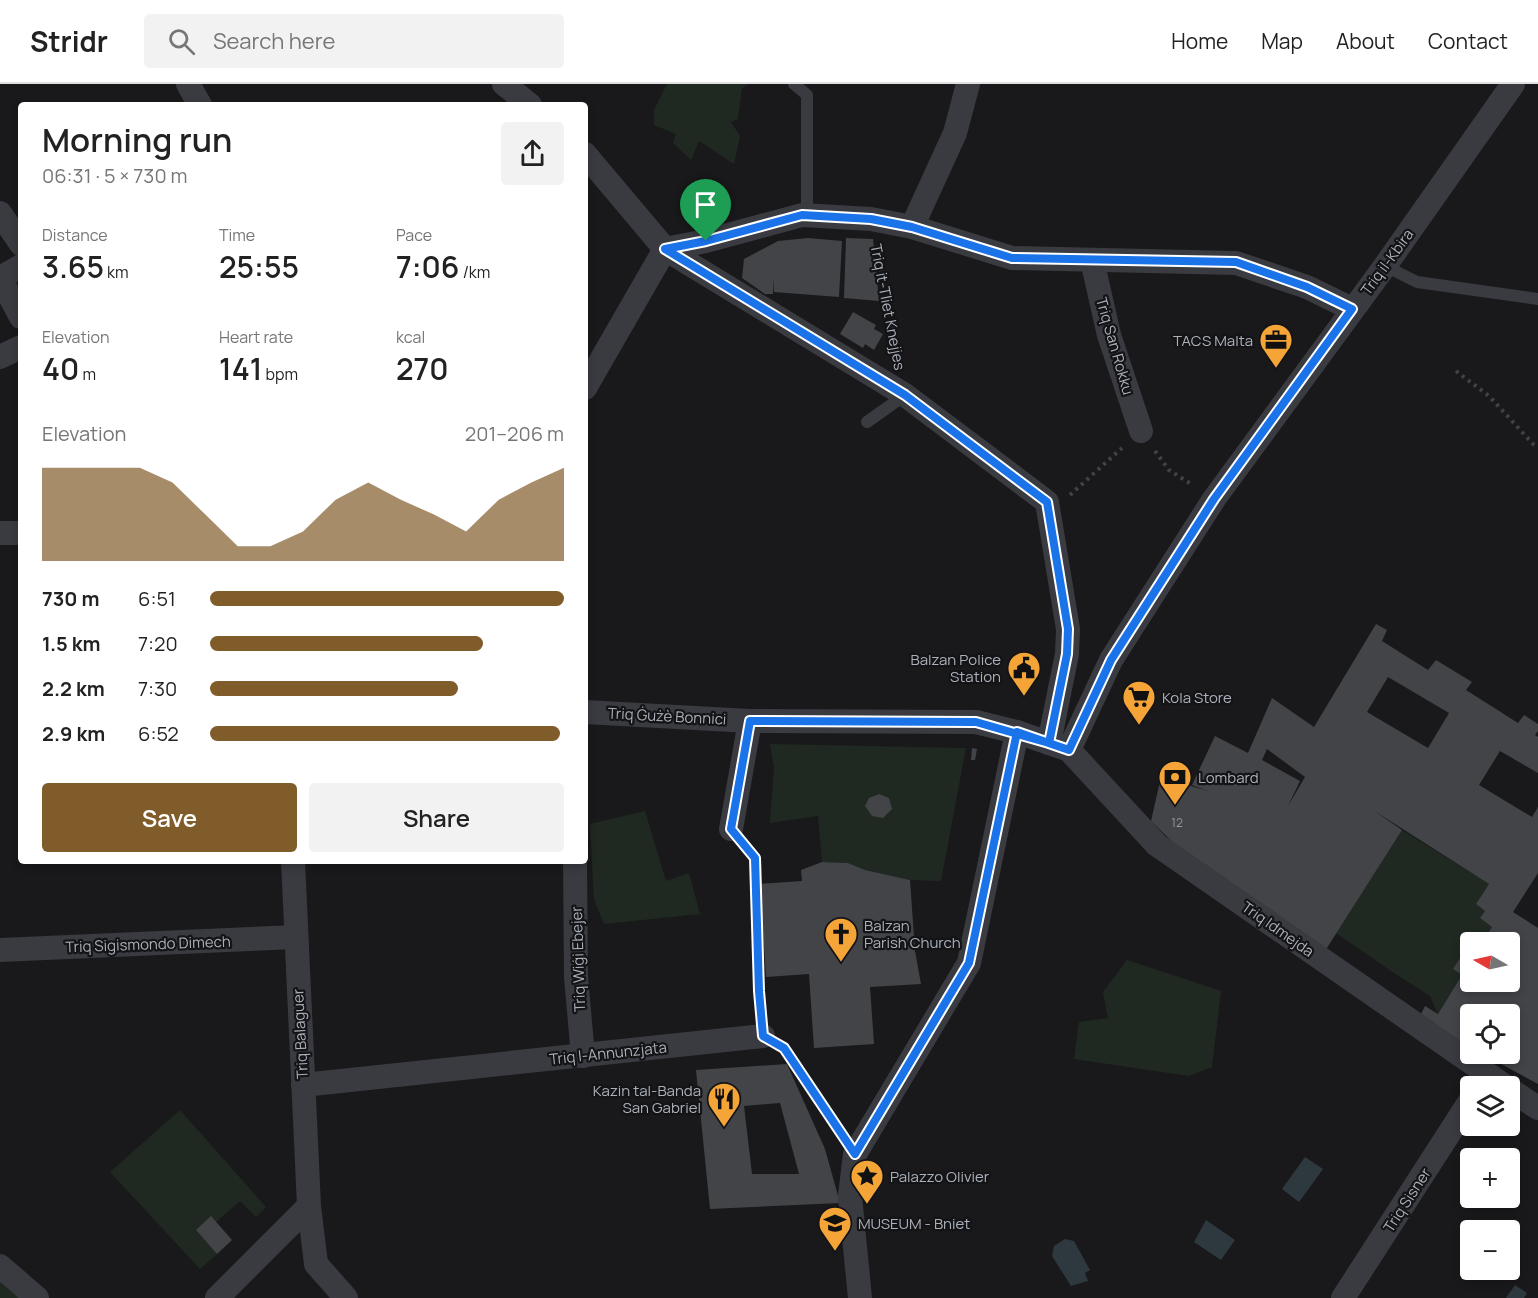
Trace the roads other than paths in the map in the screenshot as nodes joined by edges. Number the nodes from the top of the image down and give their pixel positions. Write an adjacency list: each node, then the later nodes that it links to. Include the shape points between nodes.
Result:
1 (188, 84): 6 (street)
2 (504, 84): 7 (street)
3 (794, 84): 10 (lane, via 807,95)
4 (968, 84): 11 (street, via 955,133)
5 (1513, 84): 15 (street, Triq il-Kbira)
6 (198, 102)
7 (526, 102)
8 (588, 158): 13 (street, Triq it-Tliet Knejjes)
9 (0, 213): 12 (street)
10 (807, 215): 11 (street, via 871,219); 13 (street)
11 (912, 227): 14 (street, via 1012,258)
12 (18, 240)
13 (665, 249): 22 (street); 23 (street, Triq it-Tliet Knejjes)
14 (1092, 260): 18 (street, via 1236,262 1307,287); 25 (street, Triq San Rokku, via 1109,335)
15 (1385, 266): 17 (lane, via 1417,282); 18 (street, Triq il-Kbira)
16 (18, 268): 19 (street, via 0,278)
17 (1538, 299)
18 (1352, 309): 29 (street, Triq il-Kbira, via 1214,499)
19 (18, 311)
20 (18, 348): 21 (street)
21 (0, 357)
22 (588, 383)
23 (905, 395): 24 (lane); 28 (street, Triq it-Tliet Knejjes, via 1047,502 1068,629)
24 (867, 422)
25 (1141, 431)
26 (0, 533): 27 (street)
27 (18, 533)
28 (1067, 654): 29 (street); 33 (street)
29 (1102, 679): 33 (street, Triq il-Kbira)
30 (588, 712): 31 (street, Triq Ġużè Bonnici)
31 (750, 721): 32 (street, Triq Ġużè Bonnici, via 976,722); 34 (street)
32 (1017, 732): 33 (street, Triq Ġużè Bonnici); 51 (street, via 969,963 855,1154 850,1196)
33 (1059, 747): 41 (street, Triq Idmejda, via 1157,845)
34 (731, 829)
35 (293, 864): 37 (street, Triq Balaguer)
36 (575, 864): 40 (street, Triq Wiġi Ebejer, via 576,977)
37 (296, 937): 38 (street, Triq Sigismondo Dimech); 42 (street, Triq Balaguer)
38 (0, 950)
39 (763, 1036): 40 (street, Triq l-Annunzjata)
40 (583, 1056): 42 (street, Triq l-Annunzjata)
41 (1483, 1076)
42 (303, 1085): 46 (street, Triq Balaguer)
43 (1520, 1096): 44 (street)
44 (1538, 1108)
45 (1460, 1117): 52 (street, Triq Sisner)
46 (309, 1206): 49 (street); 50 (street, Triq Balaguer, via 316,1264)
47 (0, 1266): 48 (street)
48 (37, 1298)
49 (217, 1298)
50 (346, 1298)
51 (860, 1298)
52 (1343, 1298)

